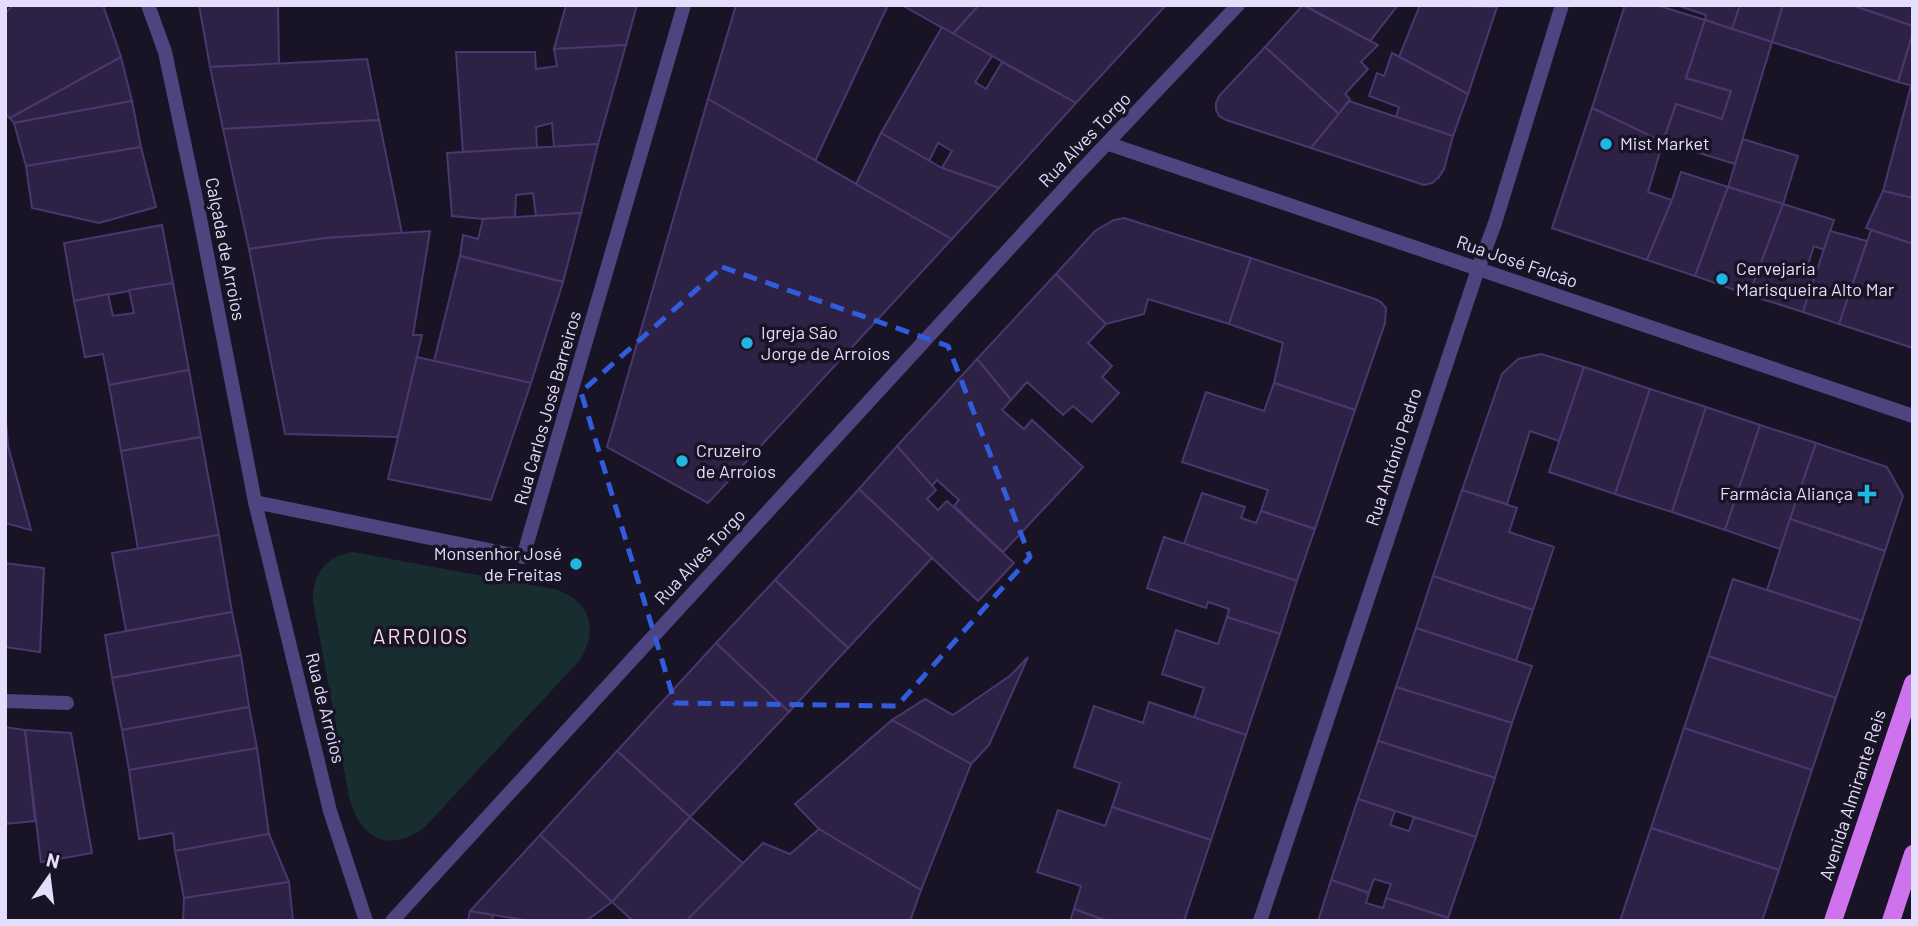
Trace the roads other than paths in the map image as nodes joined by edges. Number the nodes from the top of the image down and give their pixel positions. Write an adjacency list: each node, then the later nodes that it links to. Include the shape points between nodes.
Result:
1 (148, 5): 8 (street, Calçada de Arroios, via 165,52 179,117)
2 (684, 5): 8 (street, Rua Carlos José Barreiros, via 523,557)
3 (1238, 5): 5 (street, Rua Alves Torgo)
4 (1562, 5): 6 (street, Rua António Pedro)
5 (1109, 144): 6 (street, Rua José Falcão); 14 (street, Rua Alves Torgo)
6 (1478, 269): 7 (street, Rua José Falcão); 15 (street, Rua António Pedro)
7 (1913, 416)
8 (255, 502): 13 (street, Rua de Arroios, via 330,811)
9 (1913, 683): 16 (main road, Avenida Almirante Reis)
10 (5, 701): 11 (street)
11 (67, 703)
12 (1913, 854): 17 (main road)
13 (366, 921)
14 (392, 921)
15 (1260, 921)
16 (1833, 921)
17 (1891, 921)

